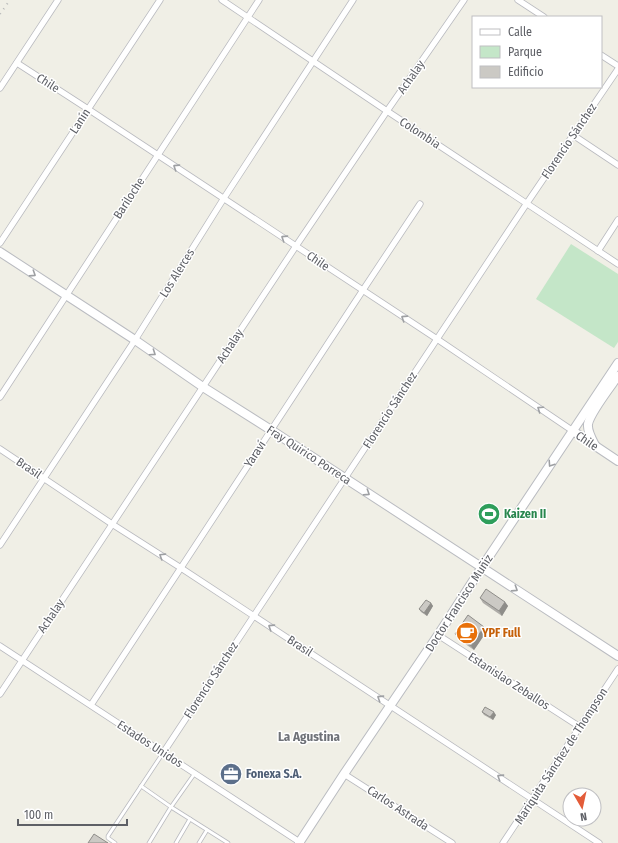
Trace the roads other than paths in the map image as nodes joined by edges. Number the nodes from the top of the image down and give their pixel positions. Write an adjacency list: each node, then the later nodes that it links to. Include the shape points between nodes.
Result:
1 (58, 0): 12 (street)
2 (160, 0): 15 (street, Lanín)
3 (222, 0): 9 (street, Colombia)
4 (259, 0): 9 (street, Bariloche)
5 (353, 0): 11 (street, Los Alerces)
6 (464, 0): 16 (street, Achalay)
7 (518, 0): 8 (street)
8 (542, 16)
9 (248, 17): 11 (street, Colombia); 18 (street, Bariloche)
10 (602, 56): 13 (street)
11 (313, 62): 16 (street, Colombia); 20 (street, Los Alerces)
12 (17, 63): 14 (street); 15 (street, Chile)
13 (618, 68): 17 (street, Florencio Sánchez)
14 (0, 88)
15 (88, 109): 18 (street, Chile); 24 (street, Lanín)
16 (387, 111): 21 (street, Colombia); 25 (street, Achalay)
17 (573, 135): 19 (street); 21 (street, Florencio Sánchez)
18 (158, 155): 20 (street, Chile, one-way to 18); 30 (street, Bariloche)
19 (618, 165)
20 (224, 198): 25 (street, Chile, one-way to 20); 32 (street, Los Alerces)
21 (527, 203): 26 (street, Colombia); 31 (street, Florencio Sánchez)
22 (420, 204): 29 (street, Yaraví)
23 (618, 220): 26 (street)
24 (0, 243)
25 (296, 246): 29 (street, Chile); 35 (street, Achalay)
26 (598, 251): 28 (street, Colombia)
27 (0, 252): 30 (main road, Fray Quirico Porreca, one-way to 30)
28 (618, 264)
29 (362, 290): 31 (street, Chile, one-way to 29); 37 (street, Yaraví)
30 (66, 296): 32 (main road, Fray Quirico Porreca); 36 (street, Bariloche)
31 (437, 339): 38 (street, Chile, one-way to 31); 43 (street, Florencio Sánchez)
32 (134, 340): 35 (main road, Fray Quirico Porreca, one-way to 35); 42 (street, Los Alerces)
33 (618, 363): 38 (main road, Doctor Francisco Muñiz)
34 (618, 376): 39 (main road, via 588,424 590,436)
35 (203, 387): 37 (main road, Fray Quirico Porreca); 44 (street, Achalay)
36 (0, 397)
37 (271, 430): 43 (main road, Fray Quirico Porreca); 47 (street, Yaraví)
38 (573, 431): 39 (main road, Chile); 46 (main road, Doctor Francisco Muñiz, one-way to 46)
39 (596, 447): 41 (main road, Chile)
40 (0, 449): 42 (street, Brasil)
41 (618, 461)
42 (43, 478): 44 (street, Brasil); 45 (street, Los Alerces)
43 (345, 478): 46 (main road, Fray Quirico Porreca, one-way to 46); 48 (street, Florencio Sánchez)
44 (112, 524): 47 (street, Brasil, one-way to 44); 52 (street, Achalay)
45 (0, 545)
46 (482, 567): 49 (main road, Doctor Francisco Muñiz); 51 (main road, Fray Quirico Porreca, one-way to 51)
47 (181, 568): 48 (street, Brasil); 55 (street, Yaraví)
48 (254, 616): 56 (street, Brasil, one-way to 48); 58 (street, Florencio Sánchez)
49 (438, 635): 56 (main road, Doctor Francisco Muñiz); 57 (street, Estanislao Zeballos)
50 (0, 646): 52 (street, Estados Unidos)
51 (618, 656)
52 (22, 660): 54 (street, Achalay); 55 (street, Estados Unidos)
53 (618, 668): 57 (street, Mariquita Sánchez de Thompson)
54 (0, 694)
55 (91, 705): 58 (street, Estados Unidos)
56 (391, 706): 60 (main road, Doctor Francisco Muñiz); 62 (street, Brasil, one-way to 56)
57 (580, 727): 62 (street, Mariquita Sánchez de Thompson)
58 (163, 753): 59 (street, Estados Unidos); 61 (lane)
59 (195, 773): 63 (lane); 71 (street, Estados Unidos)
60 (344, 774): 71 (main road, Doctor Francisco Muñiz); 72 (street, Carlos Astrada)
61 (141, 786): 63 (lane); 66 (lane, via 108,836)
62 (532, 799): 73 (street, Mariquita Sánchez de Thompson); 74 (street, Brasil)
63 (171, 807): 64 (lane); 67 (lane)
64 (190, 819): 65 (lane); 68 (lane)
65 (207, 830): 69 (lane); 70 (lane)
66 (115, 843)
67 (149, 843)
68 (176, 843)
69 (199, 843)
70 (227, 843)
71 (300, 843)
72 (452, 843)
73 (504, 843)
74 (600, 843)

